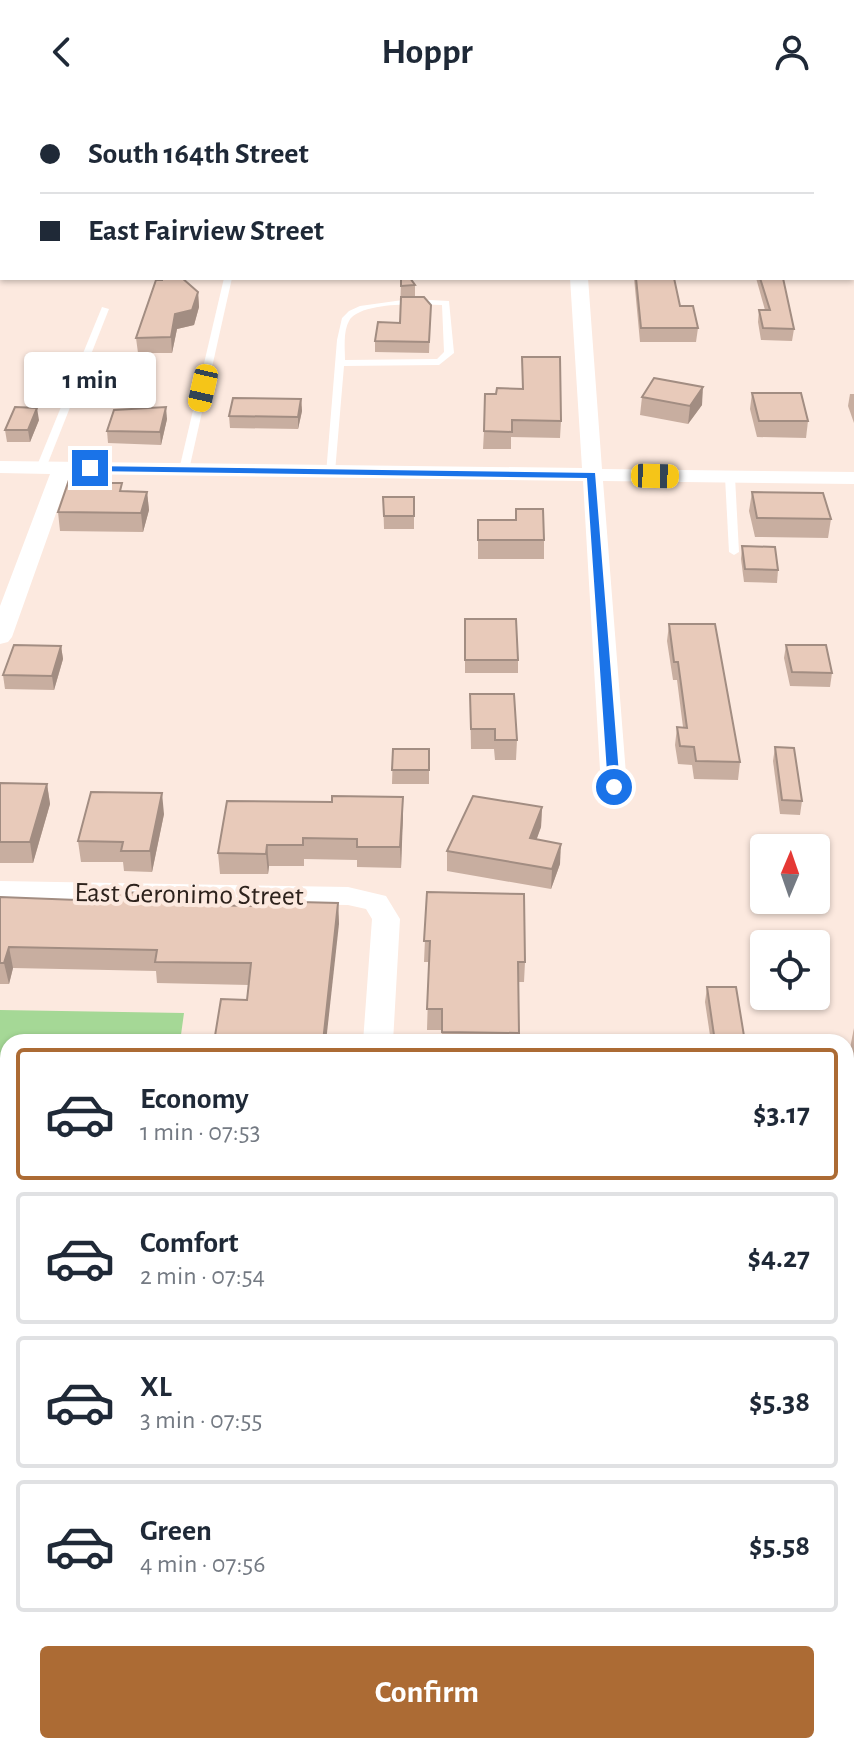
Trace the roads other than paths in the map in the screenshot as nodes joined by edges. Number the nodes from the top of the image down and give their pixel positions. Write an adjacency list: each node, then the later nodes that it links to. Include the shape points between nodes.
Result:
1 (228, 280): 7 (lane)
2 (579, 280): 9 (street)
3 (105, 309): 6 (lane)
4 (340, 363): 4 (lane, via 439,362 449,353 446,303 426,300 352,313 346,319); 8 (lane)
5 (0, 467): 6 (street)
6 (52, 468): 7 (street); 13 (street)
7 (184, 470): 8 (street)
8 (330, 472): 9 (street)
9 (592, 475): 10 (street); 14 (street)
10 (730, 477): 11 (street); 12 (lane)
11 (854, 478)
12 (734, 552)
13 (0, 637)
14 (614, 787)
15 (0, 890): 16 (street, East Geronimo Street, via 348,896 376,902 386,919)
16 (379, 1034)

